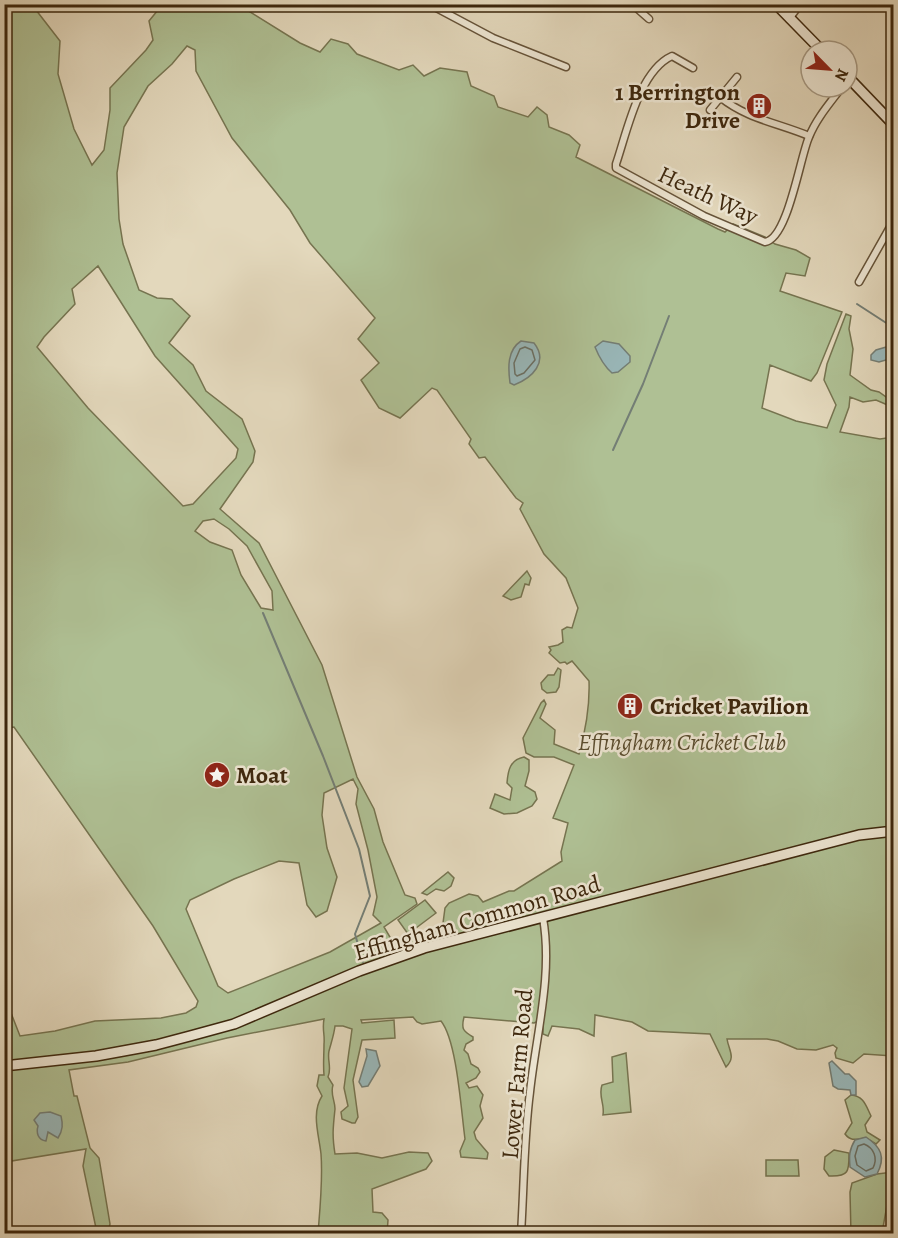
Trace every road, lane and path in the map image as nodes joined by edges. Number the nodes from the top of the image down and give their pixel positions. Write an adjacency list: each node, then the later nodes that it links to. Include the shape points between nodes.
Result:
1 (429, 4): 8 (street, via 493,38)
2 (632, 4): 5 (street)
3 (776, 4): 6 (street)
4 (800, 4): 6 (street)
5 (649, 19)
6 (789, 19): 7 (street)
7 (810, 39)
8 (566, 67)
9 (693, 68): 16 (street, Heath Way, via 672,56 650,75 616,164 618,170 704,216 768,242 775,237 786,213)
10 (737, 77): 12 (street)
11 (859, 90): 15 (street)
12 (720, 97): 14 (street); 16 (street, via 759,120)
13 (833, 99): 16 (street, Heath Way)
14 (710, 110)
15 (894, 125)
16 (809, 136)
17 (894, 220): 18 (street)
18 (859, 282)
19 (894, 831): 20 (street, Effingham Common Road, via 859,835)
20 (543, 918): 21 (street, Effingham Common Road, via 394,958 256,1015 180,1039 96,1056); 22 (street, Lower Farm Road, via 545,970 530,1093)
21 (4, 1066)
22 (521, 1233)

